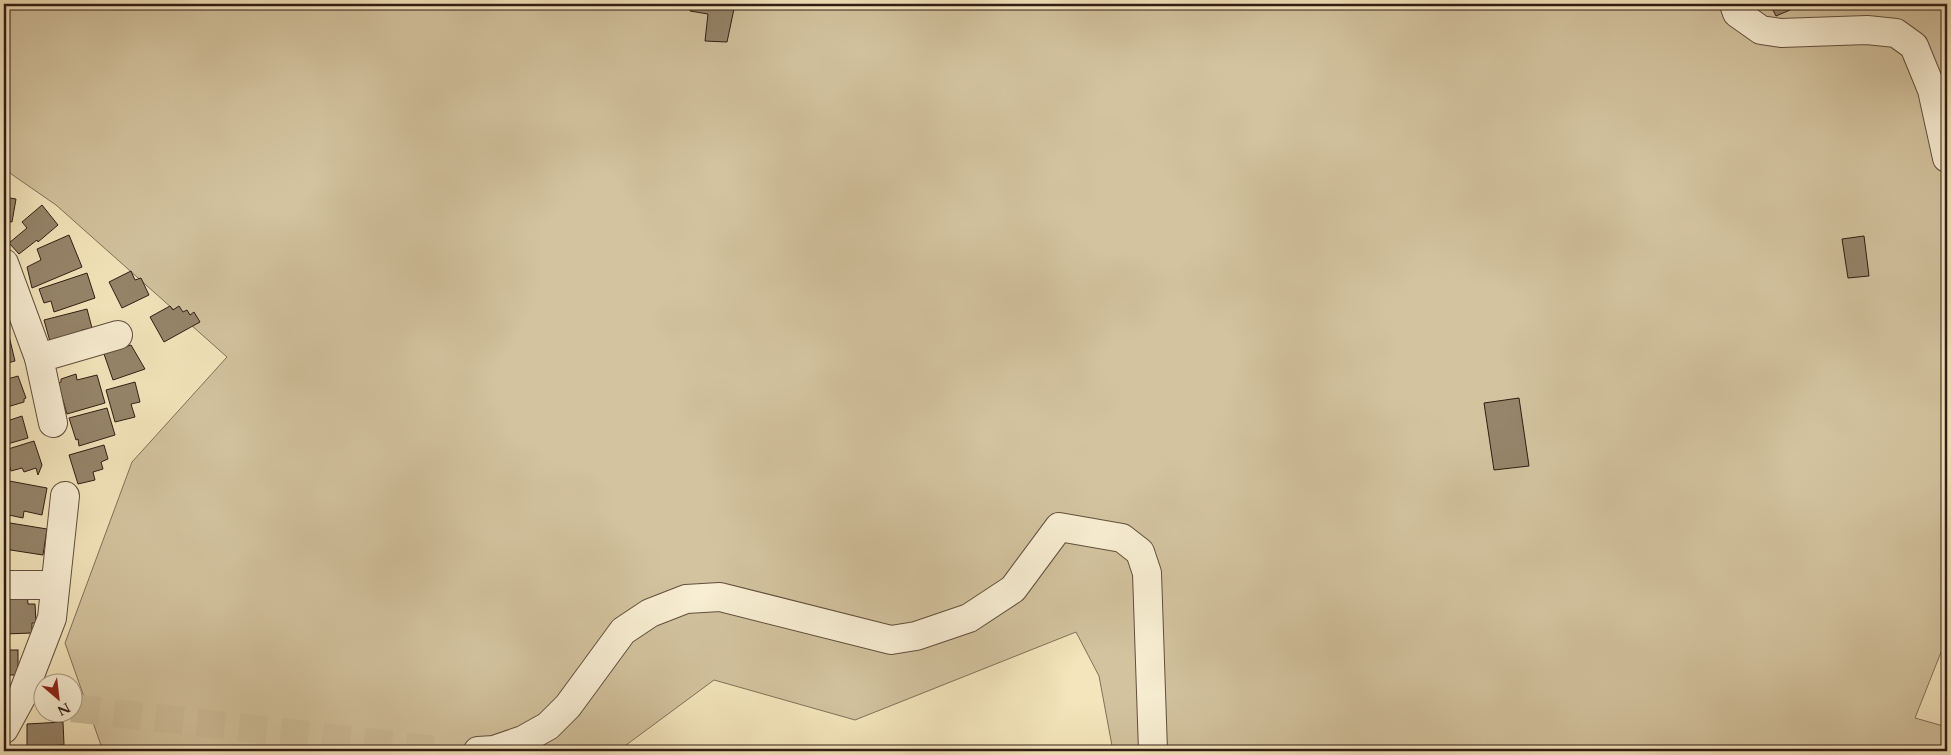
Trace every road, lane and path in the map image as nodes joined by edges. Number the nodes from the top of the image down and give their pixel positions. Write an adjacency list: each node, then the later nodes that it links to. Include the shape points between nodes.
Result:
1 (1734, 4): 2 (street, via 1737,13 1761,30 1781,33 1896,32 1914,46 1932,90)
2 (1947, 158)
3 (4, 263): 5 (street)
4 (118, 335): 5 (street)
5 (39, 358): 6 (street)
6 (53, 423)
7 (65, 496): 9 (street)
8 (4, 585): 9 (street)
9 (55, 585): 10 (street, via 52,618)
10 (38, 672)
11 (32, 698): 12 (street)
12 (4, 729)
13 (478, 751): 14 (street, via 494,750 523,740 548,726 568,706 623,632 650,612 686,599 720,597 892,640 916,636 969,618 1013,589 1059,527 1122,538 1140,552 1147,573)
14 (1153, 751)

